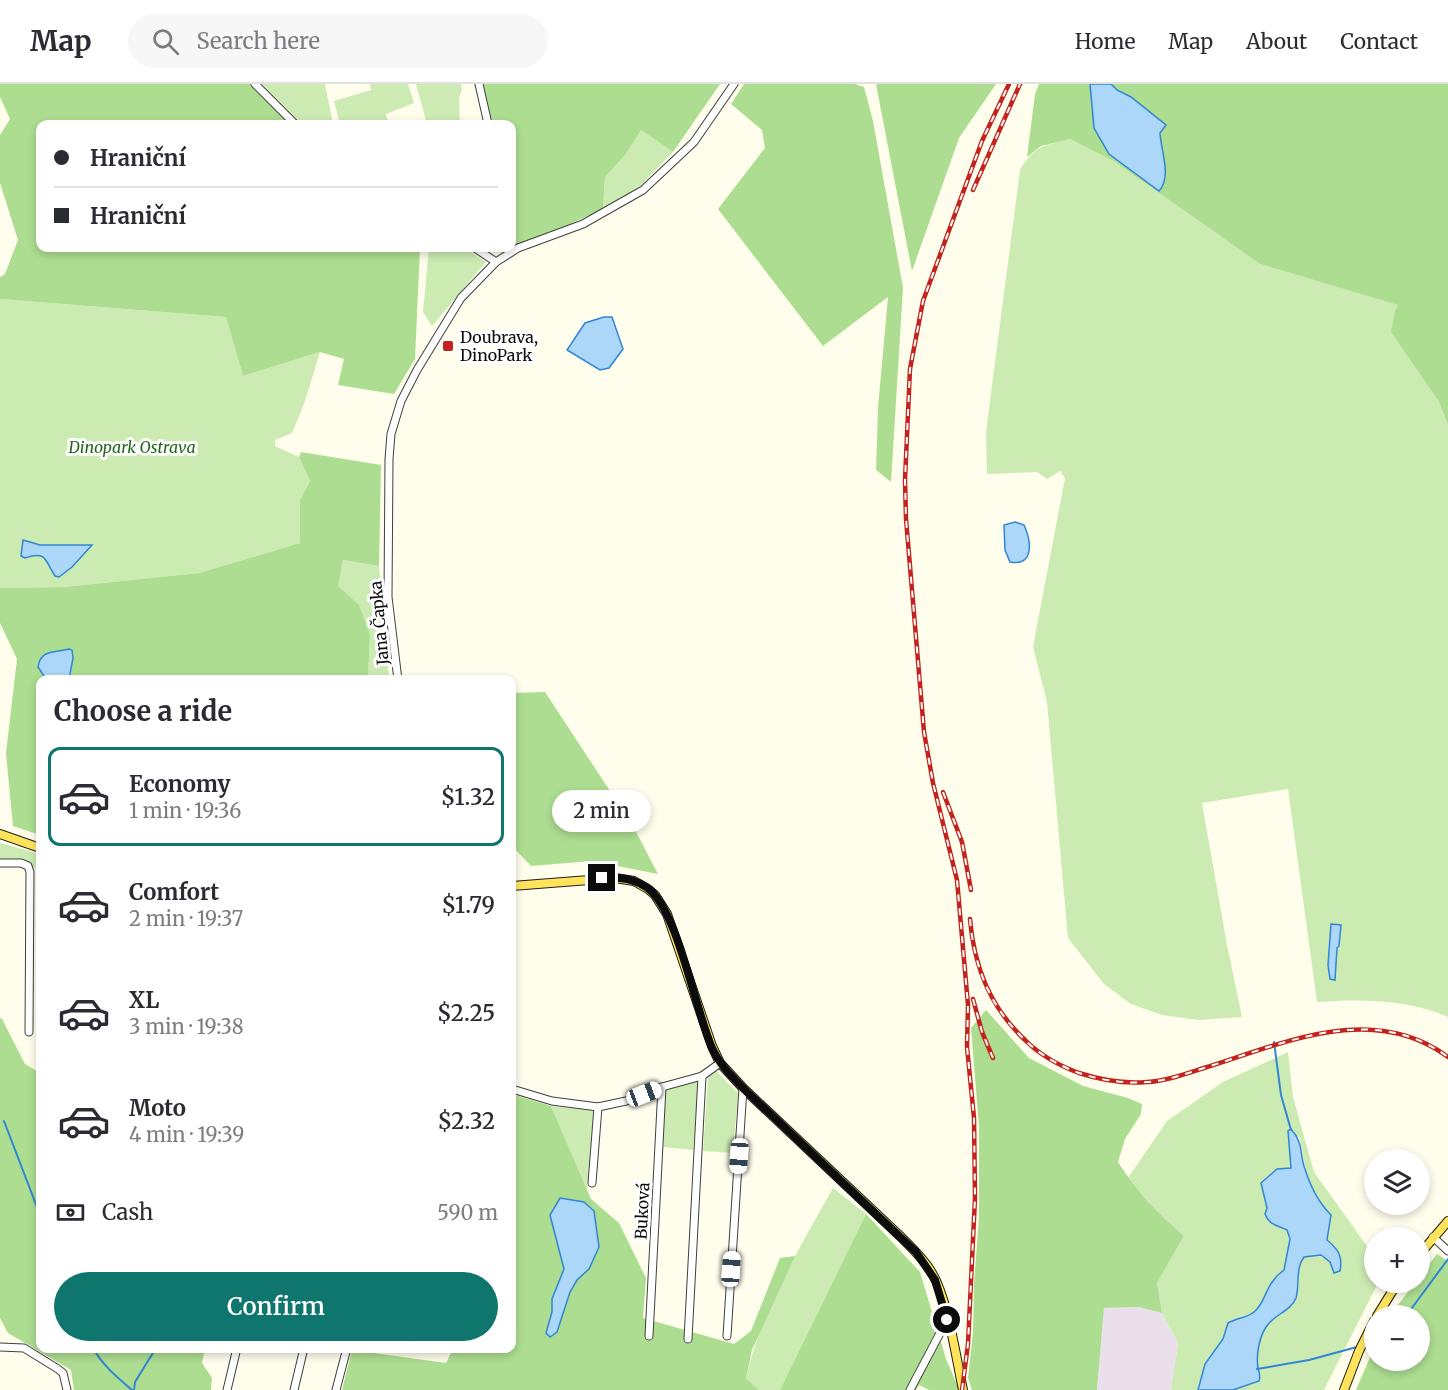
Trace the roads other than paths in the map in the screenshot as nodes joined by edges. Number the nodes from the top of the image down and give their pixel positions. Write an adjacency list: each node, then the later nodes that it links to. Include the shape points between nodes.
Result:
1 (255, 84): 4 (street)
2 (479, 84): 5 (street)
3 (734, 84): 6 (street, Jana Čapka, via 694,142 643,190 583,224)
4 (291, 120)
5 (487, 120)
6 (516, 249)
7 (481, 252): 10 (street)
8 (492, 252): 10 (street)
9 (510, 252): 10 (street, Jana Čapka)
10 (494, 260): 11 (street, Jana Čapka, via 461,298 417,370 391,434 387,563)
11 (397, 675)
12 (0, 834): 13 (main road)
13 (36, 847)
14 (0, 863): 15 (street, via 21,863)
15 (30, 872): 16 (street); 18 (street)
16 (36, 875)
17 (516, 886): 19 (main road, via 615,878 648,889 667,914 705,1030)
18 (29, 1032)
19 (720, 1063): 20 (street); 22 (main road)
20 (702, 1076): 21 (street); 33 (street)
21 (662, 1087): 24 (street); 31 (street, Buková)
22 (743, 1088): 30 (main road, via 916,1252 935,1280); 32 (street)
23 (516, 1090): 24 (street, via 552,1101)
24 (598, 1107): 25 (street)
25 (592, 1183)
26 (1448, 1221): 27 (main road)
27 (1433, 1237): 28 (main road); 29 (street)
28 (1430, 1241)
29 (1448, 1251)
30 (947, 1320): 43 (street); 44 (main road)
31 (649, 1336)
32 (727, 1336)
33 (688, 1339)
34 (1364, 1341): 45 (main road)
35 (0, 1347): 39 (street, via 24,1348 58,1369 63,1373)
36 (236, 1353): 40 (street)
37 (303, 1353): 41 (street)
38 (346, 1353): 42 (street)
39 (67, 1390)
40 (228, 1390)
41 (294, 1390)
42 (336, 1390)
43 (910, 1390)
44 (963, 1390)
45 (1344, 1390)

